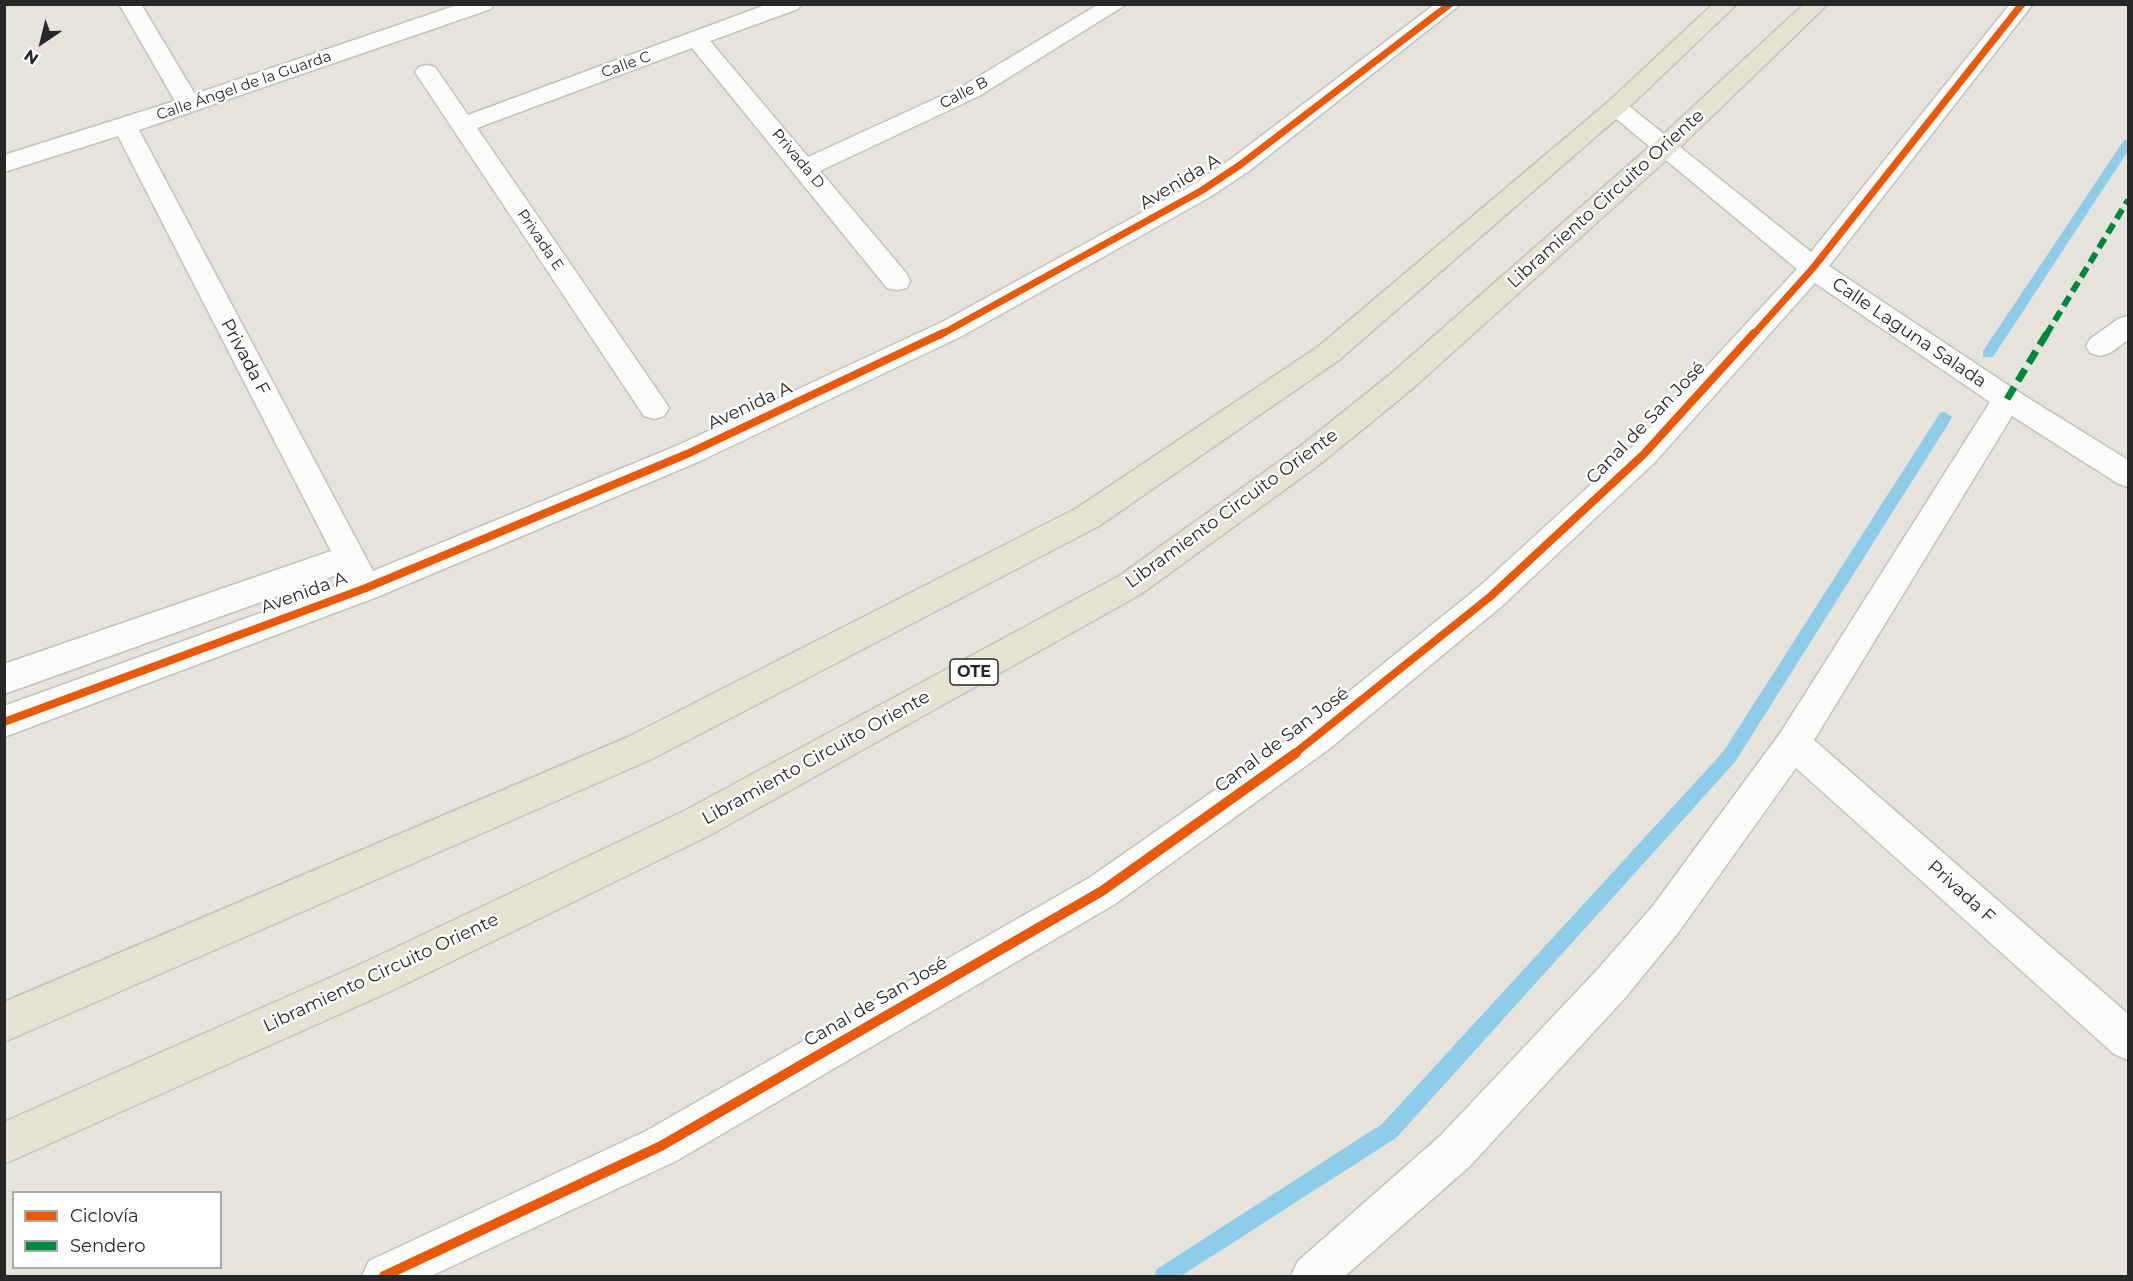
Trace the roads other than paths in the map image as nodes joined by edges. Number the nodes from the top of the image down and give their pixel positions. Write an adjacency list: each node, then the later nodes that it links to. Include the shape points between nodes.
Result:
1 (130, 4): 12 (street)
2 (483, 4): 9 (street, Calle Ángel de la Guarda)
3 (790, 4): 10 (street, Calle C)
4 (1116, 4): 18 (street, Calle B, via 971,91)
5 (1450, 4): 27 (street, Avenida A, via 1201,191 952,329 687,454)
6 (1726, 4): 13 (main road)
7 (1817, 4): 16 (main road, Libramiento Circuito Oriente / OTE)
8 (2022, 4): 19 (street, Canal de San José)
9 (453, 9): 12 (street, Calle Ángel de la Guarda)
10 (696, 39): 14 (street, Calle C); 18 (street, Privada D)
11 (428, 72): 14 (street, Privada E)
12 (189, 105): 15 (street, Calle Ángel de la Guarda)
13 (1616, 107): 16 (street, Calle Laguna Salada); 31 (main road, via 1329,352 1088,518 640,748)
14 (463, 125): 24 (street, Privada E)
15 (125, 126): 17 (street, Calle Ángel de la Guarda); 26 (street, Privada F)
16 (1665, 147): 19 (street, Calle Laguna Salada); 33 (main road, Libramiento Circuito Oriente / OTE, via 1402,381 1309,456 1130,585 699,822 375,978)
17 (4, 164)
18 (806, 168): 20 (street, Privada D)
19 (1813, 268): 23 (street, Calle Laguna Salada); 34 (street, Canal de San José, via 1644,454 1491,596 1317,738 1102,891 661,1146)
20 (897, 281)
21 (2128, 326): 22 (street)
22 (2100, 346)
23 (2007, 399): 25 (street, Calle Laguna Salada); 30 (street)
24 (654, 408)
25 (2128, 475)
26 (349, 558): 27 (street, Privada F); 28 (street, Avenida A)
27 (366, 588): 29 (street, Avenida A)
28 (4, 679)
29 (4, 722)
30 (1793, 743): 32 (street, Privada F); 35 (street, via 1665,920 1611,984 1455,1151)
31 (4, 1022)
32 (2128, 1040)
33 (4, 1143)
34 (384, 1276)
35 (1313, 1276)

